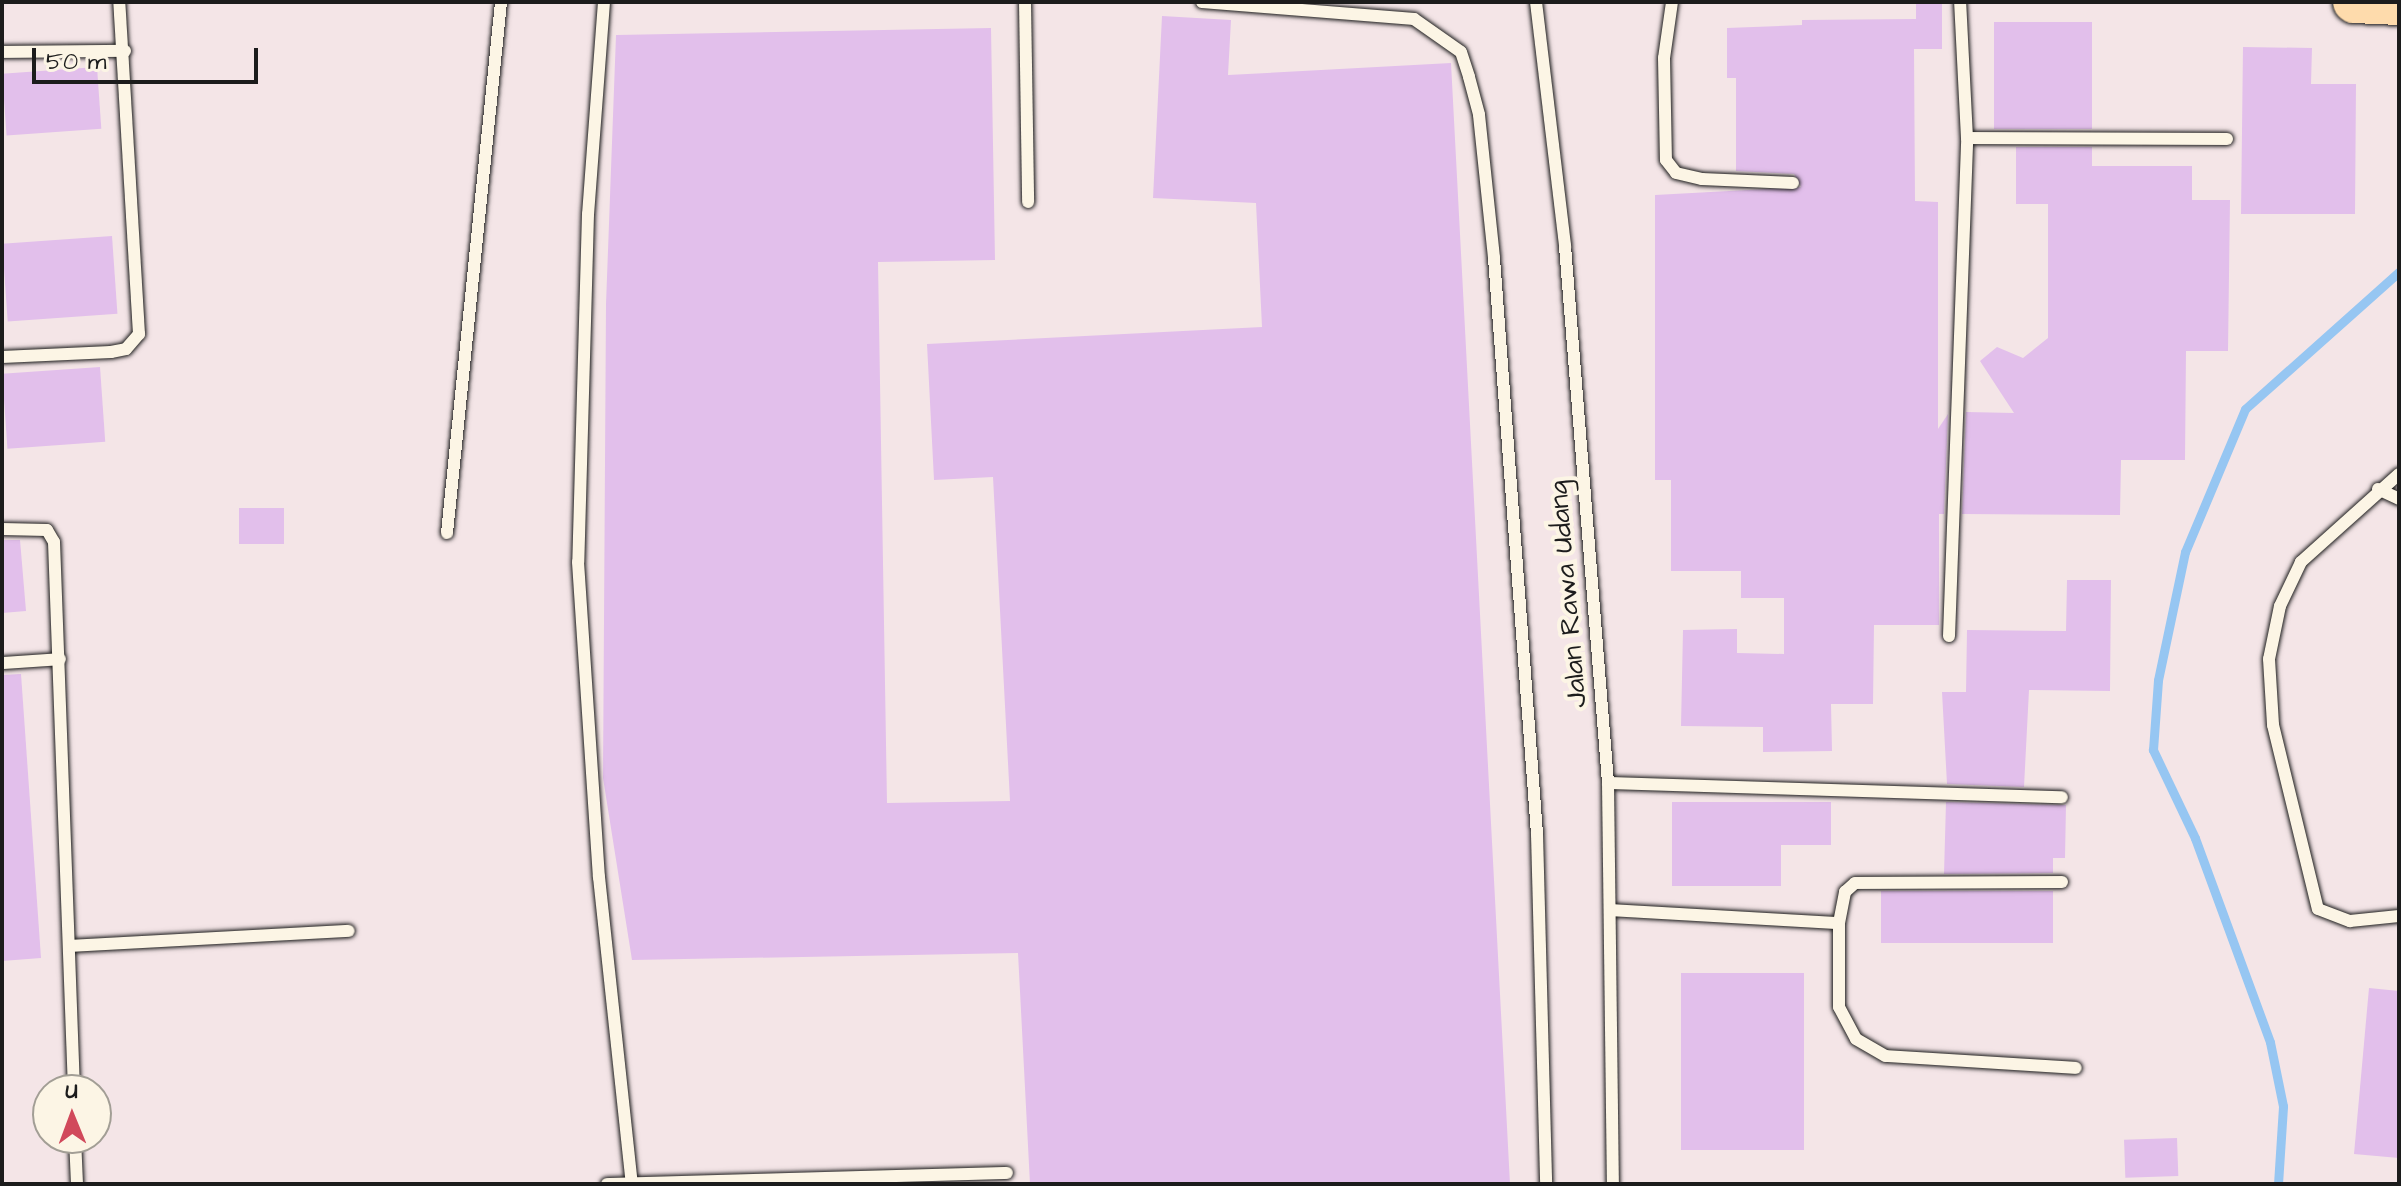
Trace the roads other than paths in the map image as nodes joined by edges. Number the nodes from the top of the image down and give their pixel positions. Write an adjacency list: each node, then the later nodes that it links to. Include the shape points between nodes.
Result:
1 (119, 2): 11 (lane)
2 (501, 2): 22 (lane)
3 (604, 2): 38 (lane, via 588,214 578,562 599,877)
4 (1025, 2): 16 (lane)
5 (1202, 2): 41 (lane, via 1414,19 1461,52 1469,77 1479,115 1494,258 1537,834)
6 (1536, 2): 26 (lane, Jalan Rawa Udang, via 1566,259)
7 (1672, 2): 15 (lane, via 1664,58 1666,160 1676,173 1702,179)
8 (1960, 2): 13 (lane)
9 (2354, 2): 10 (highway)
10 (2399, 4)
11 (125, 51): 12 (lane); 17 (lane, via 139,334 126,349 111,352)
12 (2, 52)
13 (1967, 138): 14 (lane); 23 (lane)
14 (2227, 139)
15 (1793, 183)
16 (1028, 202)
17 (2, 357)
18 (2399, 474): 19 (lane)
19 (2378, 489): 20 (lane); 30 (lane, via 2301,562 2280,606 2271,686 2293,826 2318,909 2350,921)
20 (2399, 499)
21 (2, 529): 24 (lane, via 51,534)
22 (447, 533)
23 (1949, 636)
24 (60, 659): 25 (lane); 33 (lane)
25 (2, 663)
26 (1608, 783): 27 (lane); 29 (lane, Jalan Rawa Udang)
27 (2062, 797)
28 (2062, 882): 31 (lane, via 1855,883 1845,892)
29 (1611, 910): 31 (lane); 42 (lane, Jalan Rawa Udang)
30 (2399, 916)
31 (1839, 923): 34 (lane, via 1839,1007 1856,1039 1886,1056)
32 (349, 931): 33 (lane)
33 (70, 946): 35 (lane)
34 (2076, 1068)
35 (74, 1074)
36 (76, 1154): 39 (lane)
37 (1007, 1173): 38 (lane)
38 (632, 1182): 40 (lane)
39 (77, 1184)
40 (607, 1184)
41 (1546, 1184)
42 (1613, 1184)

